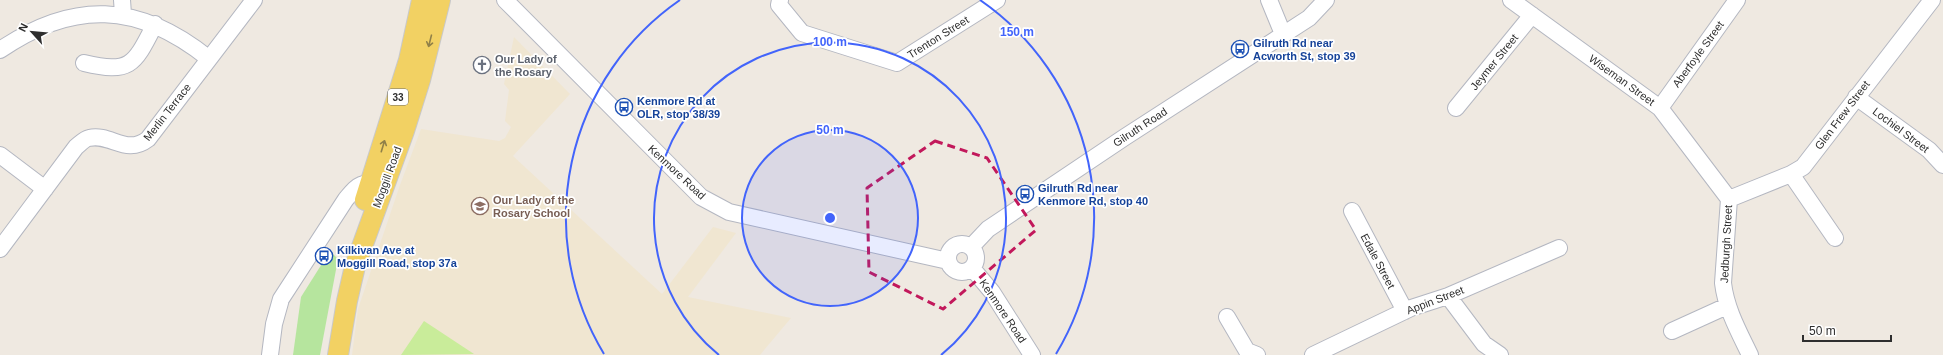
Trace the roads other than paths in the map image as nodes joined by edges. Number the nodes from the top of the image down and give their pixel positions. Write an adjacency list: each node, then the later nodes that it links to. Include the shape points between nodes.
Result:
1 (254, 0): 17 (street, Merlin Terrace)
2 (506, 0): 33 (street, Kenmore Road, via 701,197 729,212)
3 (780, 0): 4 (street, Trenton Street, via 779,5 802,34 897,63)
4 (997, 0)
5 (1268, 0): 15 (street)
6 (1326, 0): 15 (street, Gilruth Road, via 1309,18)
7 (1510, 0): 13 (street, Wiseman Street)
8 (1737, 0): 21 (street, Aberfoyle Street)
9 (1933, 0): 11 (street); 19 (street, Glen Frew Street)
10 (432, 2): 25 (main road, Moggill Road / 33, via 420,80 404,131)
11 (1943, 6)
12 (122, 7): 14 (street); 16 (street, via 66,16 39,25)
13 (1532, 16): 20 (street, Jeymer Street); 21 (street, Wiseman Street)
14 (155, 24): 17 (street); 18 (street, via 137,57 125,66 117,69)
15 (1283, 34): 30 (street, Gilruth Road, via 988,229)
16 (0, 50)
17 (208, 58): 26 (street, Merlin Terrace, via 148,139 141,144 129,146 104,139 88,138 76,147)
18 (84, 63)
19 (1856, 97): 23 (street, Lochiel Street, via 1930,150); 24 (street, Glen Frew Street, via 1803,167)
20 (1456, 108)
21 (1660, 108): 27 (street, Wiseman Street)
22 (0, 155): 26 (street)
23 (1943, 165)
24 (1791, 174): 27 (street, Glen Frew Street); 29 (street)
25 (377, 186): 40 (street, via 364,183 356,186 290,283 279,306); 41 (main road, Moggill Road / 33, via 339,289 331,335); 42 (main road, Moggill Road / 33, via 355,266)
26 (45, 189): 32 (street, Merlin Terrace)
27 (1729, 199): 36 (street, Jedburgh Street, via 1723,283)
28 (1352, 211): 37 (street, Edale Street)
29 (1835, 238)
30 (971, 247): 33 (street, via 963,244 955,246 949,252); 34 (street, via 976,256)
31 (1559, 248): 35 (street, Appin Street)
32 (0, 249)
33 (948, 261): 34 (street, via 952,269 960,273)
34 (972, 268): 43 (street, Kenmore Road, via 992,292)
35 (1448, 296): 37 (street, Appin Street); 46 (street, via 1484,344)
36 (1727, 306): 39 (street); 47 (street, Jedburgh Street)
37 (1405, 311): 45 (street, Appin Street)
38 (1227, 317): 44 (street, via 1247,351)
39 (1672, 331)
40 (270, 355)
41 (332, 355)
42 (338, 355)
43 (1032, 355)
44 (1257, 355)
45 (1313, 355)
46 (1500, 355)
47 (1750, 355)

